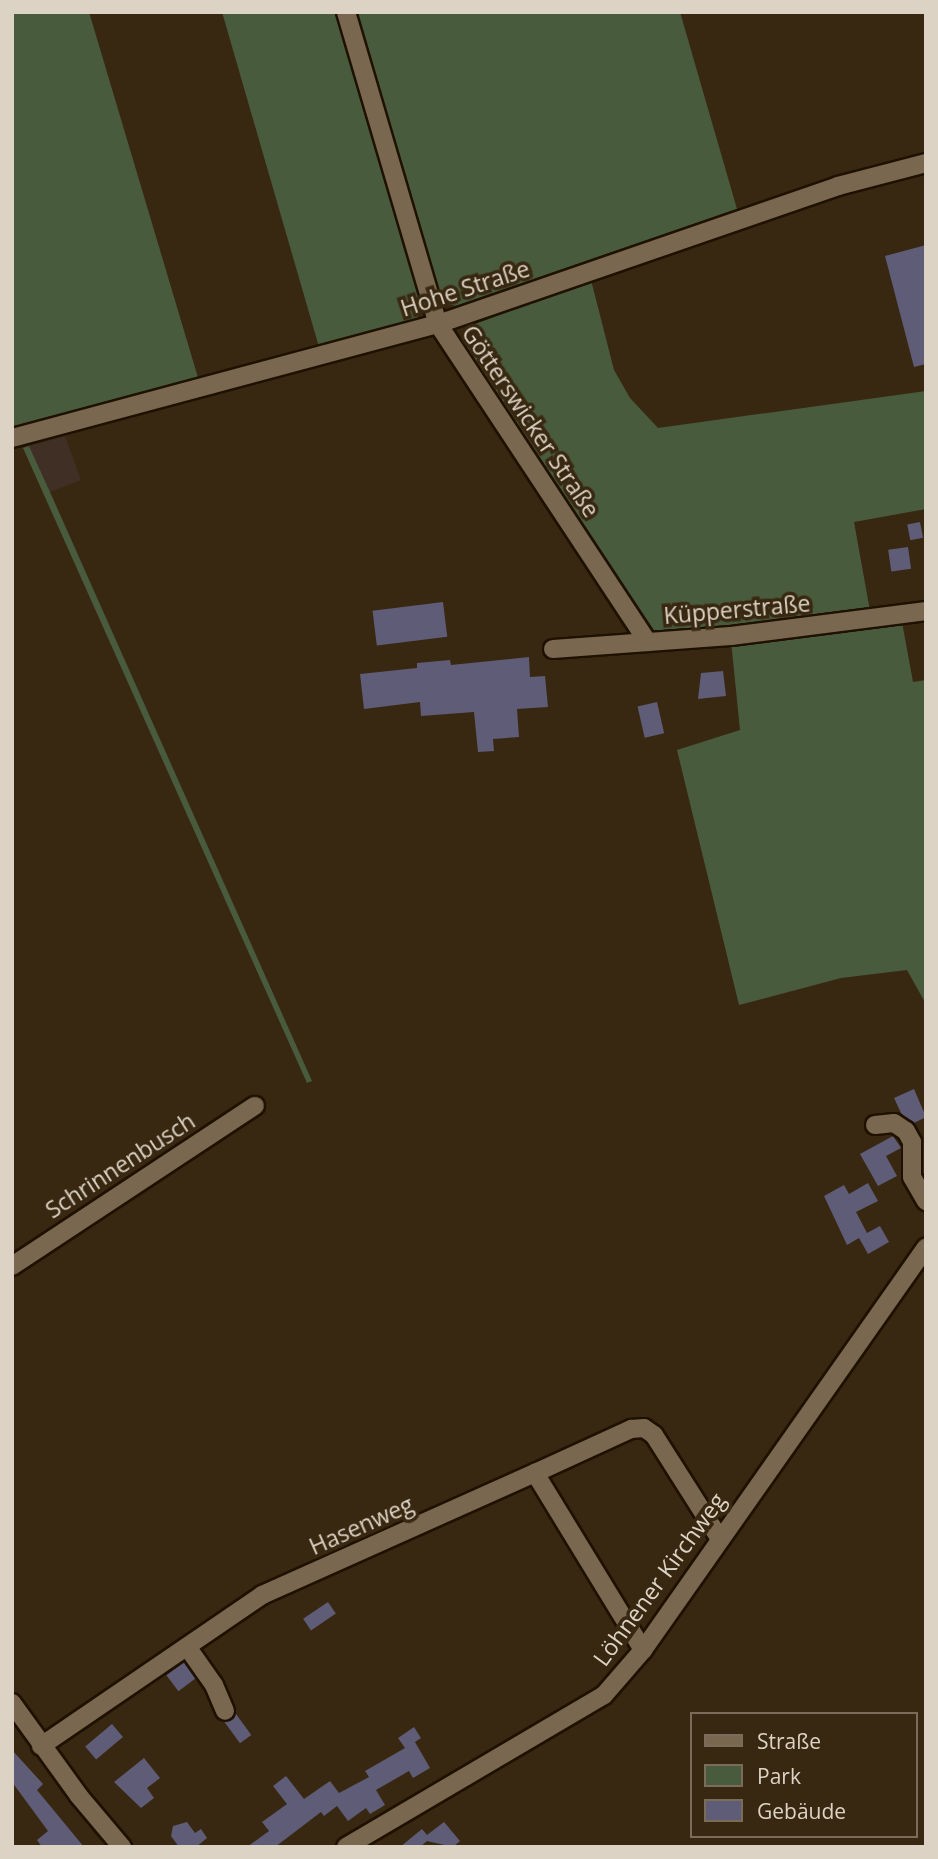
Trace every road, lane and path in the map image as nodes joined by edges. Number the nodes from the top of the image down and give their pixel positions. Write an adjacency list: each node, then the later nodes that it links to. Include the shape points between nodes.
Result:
1 (346, 12): 3 (street, Götterswicker Straße)
2 (926, 163): 3 (street, Hohe Straße, via 838,186)
3 (438, 324): 4 (street, Hohe Straße); 6 (street, Götterswicker Straße)
4 (12, 438)
5 (926, 611): 6 (street, Küpperstraße)
6 (648, 642): 7 (street, Küpperstraße)
7 (552, 649)
8 (255, 1106): 12 (street, Schrinnenbusch)
9 (875, 1125): 10 (street, via 894,1123 906,1131 912,1142 912,1177)
10 (926, 1201)
11 (926, 1247): 14 (street, Löhnener Kirchweg)
12 (12, 1266)
13 (535, 1473): 14 (street, Hasenweg, via 631,1429 644,1428 654,1435); 15 (street, Hasenweg, via 262,1595); 16 (street)
14 (720, 1539): 16 (street, Löhnener Kirchweg)
15 (187, 1648): 18 (street, via 214,1685); 19 (street, Hasenweg)
16 (643, 1650): 21 (street, Löhnener Kirchweg, via 604,1695)
17 (12, 1703): 19 (street)
18 (225, 1711)
19 (41, 1746): 20 (street)
20 (122, 1847)
21 (346, 1847)

